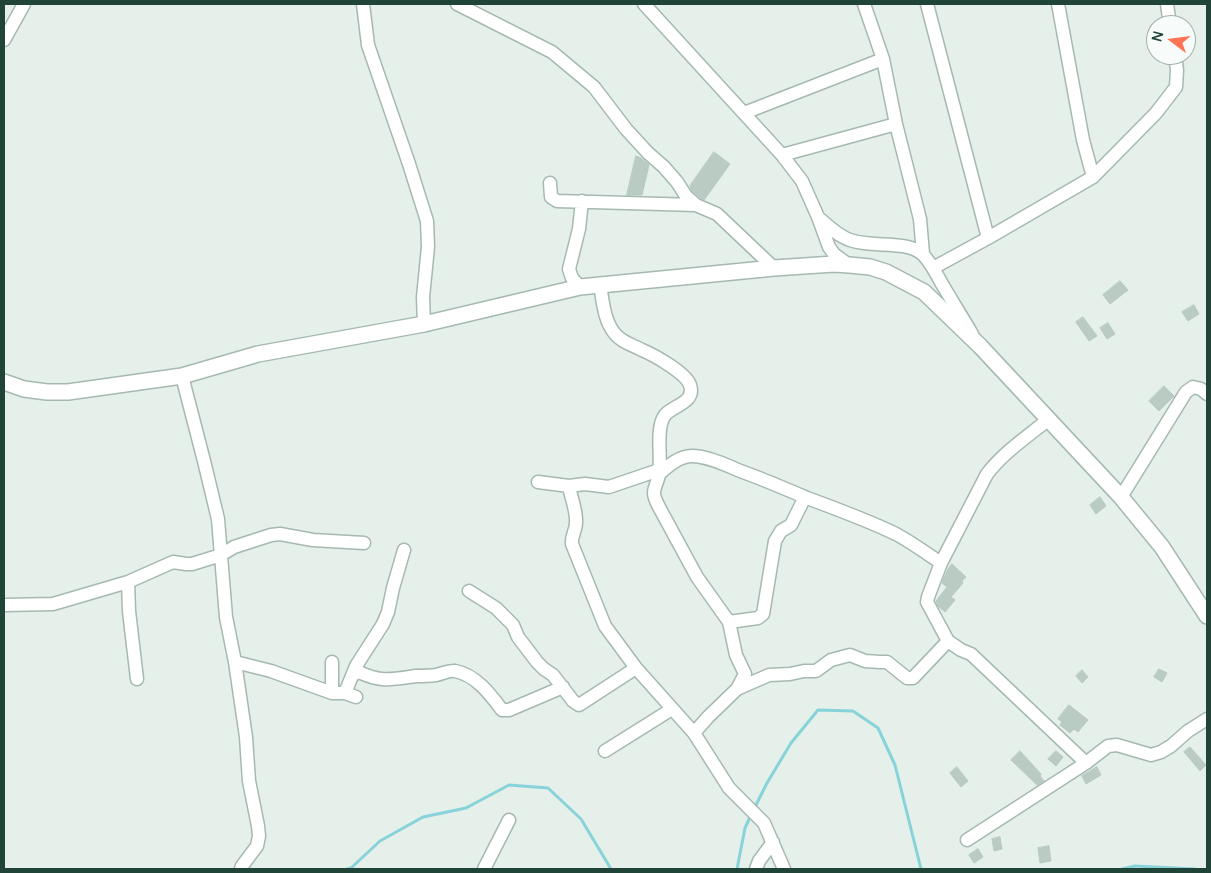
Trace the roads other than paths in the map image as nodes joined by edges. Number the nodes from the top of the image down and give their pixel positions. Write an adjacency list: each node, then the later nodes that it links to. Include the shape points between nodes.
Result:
1 (24, 4): 8 (street)
2 (363, 4): 26 (street, via 368,45 427,222)
3 (457, 4): 17 (street, via 552,52 594,87 626,129)
4 (644, 4): 11 (street)
5 (864, 4): 9 (street)
6 (927, 4): 19 (street)
7 (1058, 4): 14 (street)
8 (4, 40)
9 (883, 59): 11 (street); 12 (street)
10 (1176, 65): 14 (street, via 1176,87 1156,113)
11 (744, 113): 13 (street)
12 (896, 124): 13 (street); 20 (street, via 920,219)
13 (782, 155): 18 (street, via 802,181)
14 (1093, 177): 19 (street)
15 (550, 183): 16 (street, via 554,200)
16 (582, 202): 17 (street); 25 (street, via 569,269)
17 (696, 205): 22 (street, via 717,214)
18 (818, 217): 20 (street, via 849,240 870,245 904,246); 21 (street, via 829,247)
19 (988, 238): 23 (street)
20 (922, 254): 23 (street)
21 (849, 265): 22 (street); 27 (street, via 886,272 924,292)
22 (774, 268): 24 (street)
23 (933, 268): 27 (street)
24 (600, 285): 25 (street); 32 (street, via 608,324 615,334 625,343 644,350 681,373 689,383 691,394 683,404 666,414 661,424 659,452)
25 (580, 287): 26 (street)
26 (424, 324): 28 (street, via 258,354)
27 (980, 346): 31 (street)
28 (182, 376): 29 (street, via 68,392 24,389); 39 (street, via 218,519)
29 (4, 382)
30 (1207, 394): 36 (street, via 1193,387 1186,392)
31 (1049, 420): 36 (street); 40 (street, via 1004,455 987,474)
32 (663, 469): 34 (street, via 609,487); 35 (street, via 692,456 770,481); 45 (street, via 654,492 659,507 697,576)
33 (538, 482): 34 (street)
34 (569, 486): 49 (street, via 576,519 572,544 605,626)
35 (805, 497): 40 (street, via 897,535); 45 (street, via 791,525 775,541 763,614 758,618)
36 (1121, 497): 44 (street, via 1162,547)
37 (364, 543): 39 (street, via 280,534 234,547)
38 (404, 550): 50 (street, via 388,612)
39 (221, 555): 41 (street, via 192,564 173,562); 47 (street, via 226,617)
40 (941, 563): 46 (street, via 927,602)
41 (128, 582): 43 (street, via 53,604); 51 (street)
42 (469, 591): 52 (street, via 496,608 537,662)
43 (4, 605)
44 (1207, 616)
45 (729, 622): 53 (street, via 736,655 745,674)
46 (948, 641): 53 (street, via 913,678 908,678 887,662 865,661 850,655 831,660 816,671 769,675); 59 (street, via 971,654)
47 (235, 662): 54 (street); 63 (street, via 259,836 257,846)
48 (332, 662): 54 (street)
49 (636, 668): 52 (street, via 579,704); 55 (street)
50 (353, 675): 52 (street, via 359,672 390,680 455,671 485,688 502,710); 54 (street, via 351,695)
51 (137, 679)
52 (563, 687)
53 (737, 689): 57 (street)
54 (332, 693)
55 (672, 709): 57 (street); 58 (street)
56 (1207, 719): 59 (street, via 1161,752 1151,755 1116,745 1108,746)
57 (694, 733): 62 (street, via 729,788 764,823)
58 (605, 751)
59 (1086, 763): 61 (street)
60 (509, 820): 64 (street)
61 (967, 840)
62 (773, 842): 65 (street); 66 (street)
63 (241, 869)
64 (484, 869)
65 (756, 869)
66 (784, 869)

